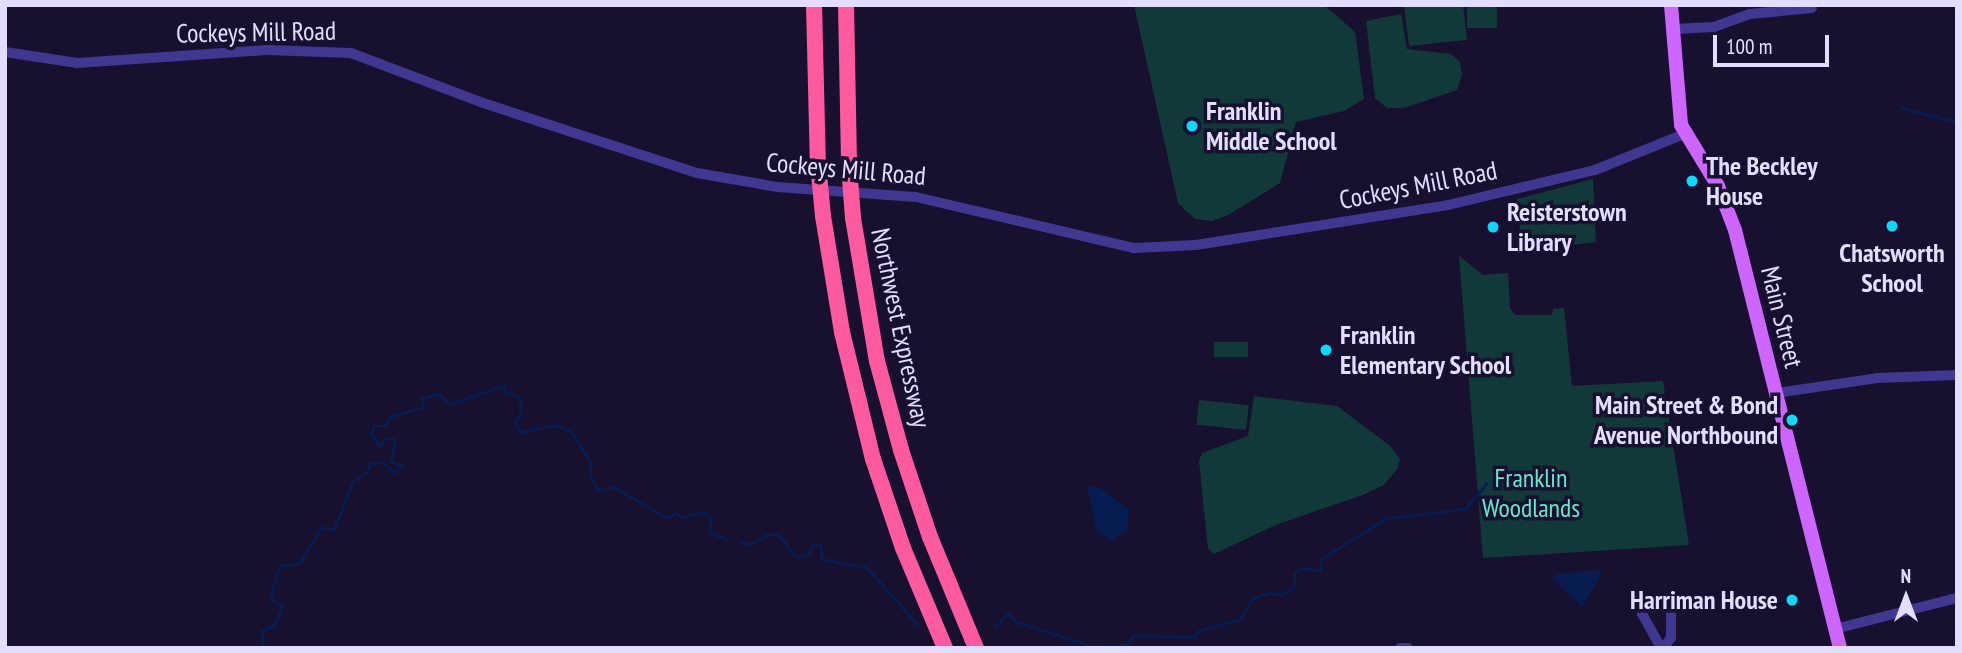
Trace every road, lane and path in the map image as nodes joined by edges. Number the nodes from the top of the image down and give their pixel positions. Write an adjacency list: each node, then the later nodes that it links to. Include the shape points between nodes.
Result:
1 (814, 5): 12 (highway, Northwest Expressway, bridge, via 818,164 842,332 873,459 903,548)
2 (846, 5): 13 (highway, Northwest Expressway, bridge, via 853,218 873,338 901,450 930,537)
3 (1671, 5): 5 (main road, Main Street)
4 (1812, 8): 5 (street, via 1750,14 1714,27)
5 (1673, 29): 7 (main road, Main Street, via 1679,115)
6 (5, 52): 7 (street, Cockeys Mill Road, via 77,63 267,50 351,53 482,103 697,173 777,187 916,197 1134,248 1196,245 1448,205 1595,170)
7 (1685, 134): 9 (main road, Main Street, via 1727,206)
8 (1957, 375): 9 (street, via 1877,378)
9 (1776, 393): 11 (main road, Main Street)
10 (1957, 598): 11 (street)
11 (1835, 629): 16 (main road, Main Street)
12 (945, 648)
13 (976, 648)
14 (1400, 648): 15 (street)
15 (1408, 648)
16 (1840, 648)

